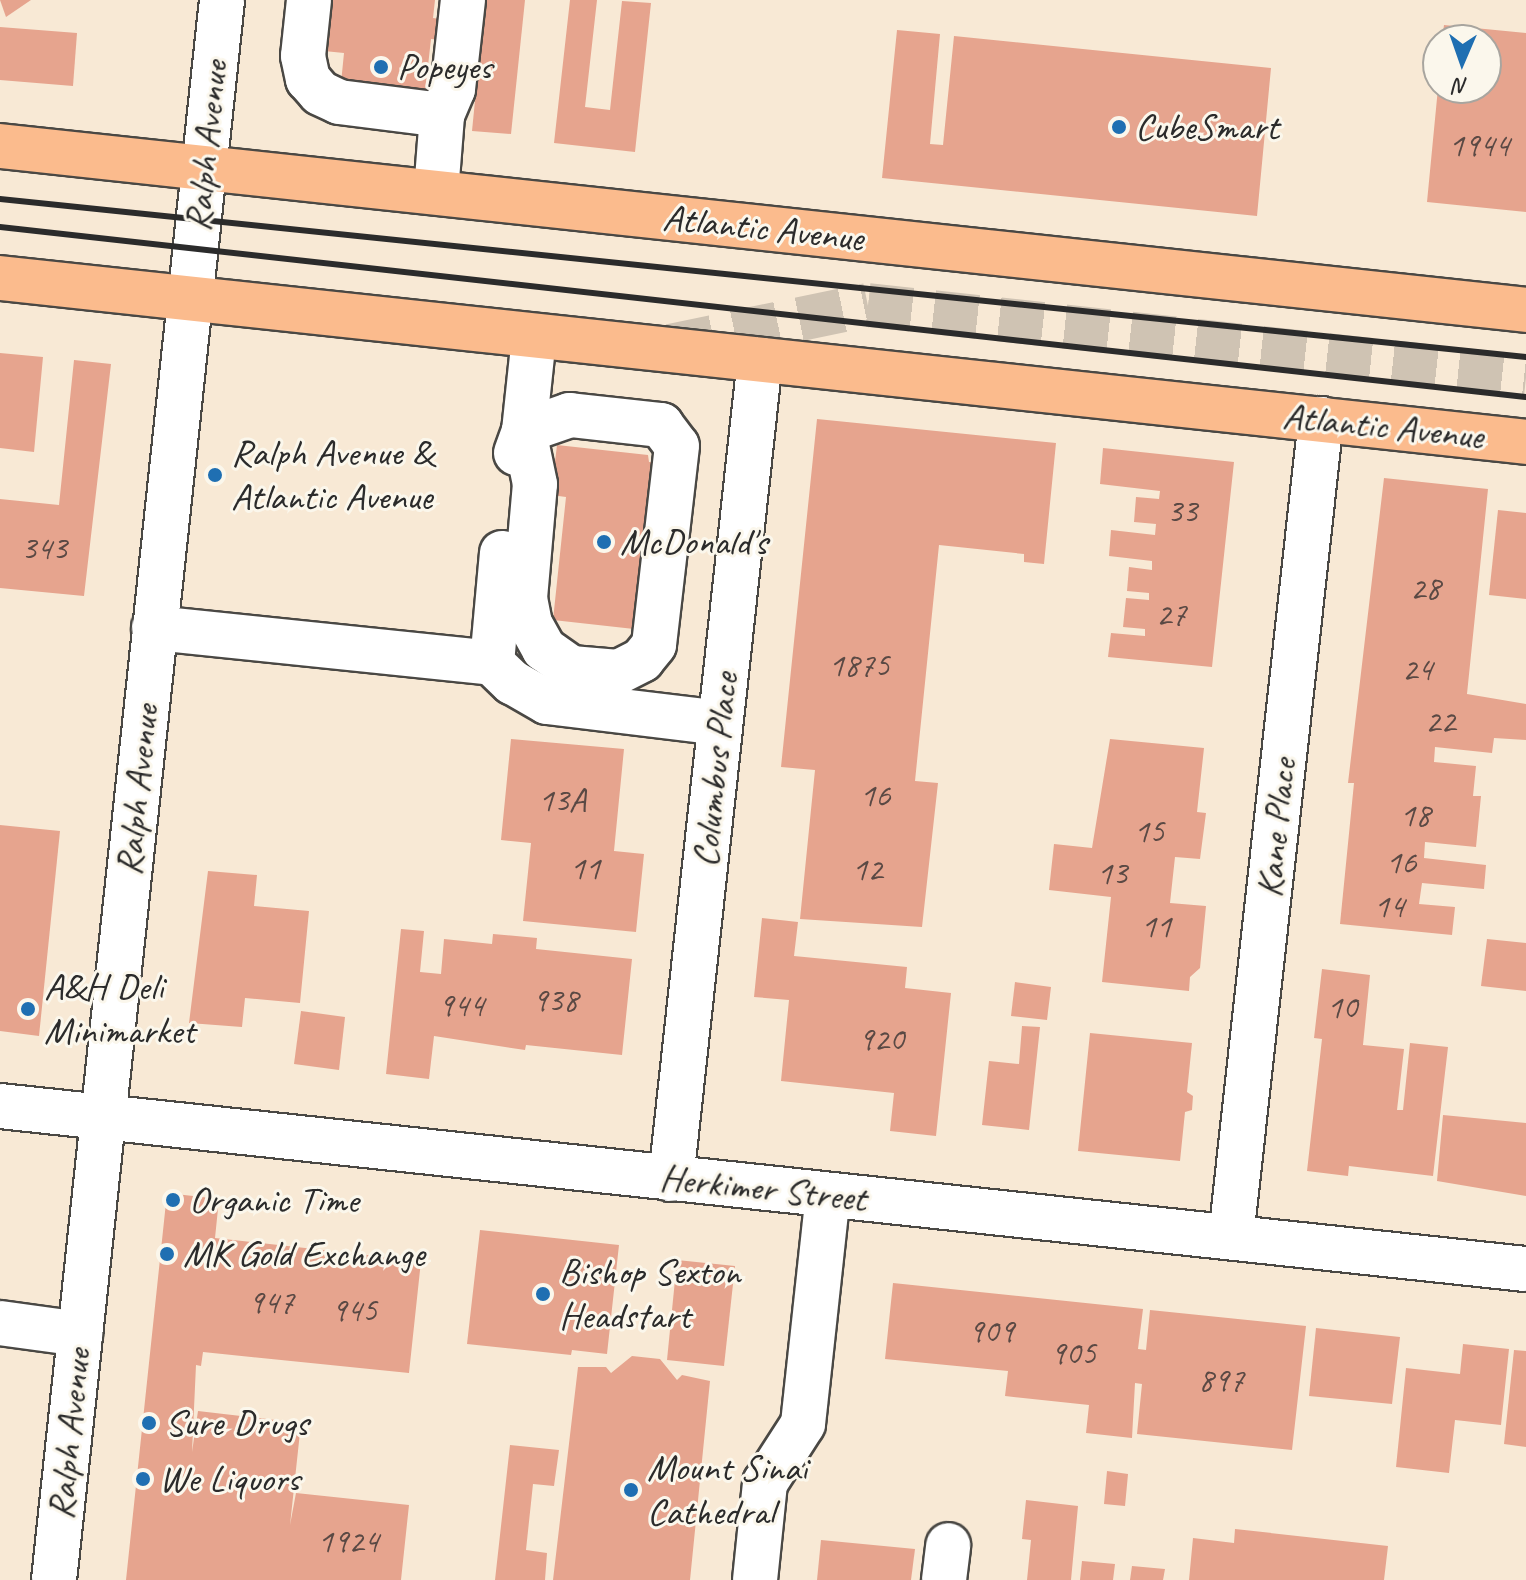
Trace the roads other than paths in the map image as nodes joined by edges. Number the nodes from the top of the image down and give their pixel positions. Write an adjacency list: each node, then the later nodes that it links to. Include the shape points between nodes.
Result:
1 (222, 0): 6 (street, Ralph Avenue)
2 (309, 0): 4 (street, via 303,56 308,79 320,93 339,102)
3 (463, 0): 4 (street, via 453,89)
4 (442, 115): 7 (street)
5 (0, 146): 6 (main road, Atlantic Avenue)
6 (204, 168): 7 (main road, Atlantic Avenue); 9 (street, Ralph Avenue)
7 (436, 192): 10 (main road, Atlantic Avenue)
8 (0, 278): 9 (main road, Atlantic Avenue)
9 (190, 300): 11 (main road, Atlantic Avenue); 16 (street, Ralph Avenue)
10 (1526, 310)
11 (534, 338): 12 (main road, Atlantic Avenue); 14 (street)
12 (760, 360): 13 (main road, Atlantic Avenue); 18 (street, Columbus Place)
13 (1321, 419): 15 (main road, Atlantic Avenue); 23 (street, Kane Place)
14 (524, 431): 14 (street, via 535,484 525,598 530,624 544,649 571,668 594,674 631,668 648,654 658,631 677,446 661,425 649,421 570,415); 17 (street, via 508,476)
15 (1526, 442)
16 (154, 628): 17 (street); 20 (street, Ralph Avenue)
17 (492, 663): 18 (street, via 547,702)
18 (720, 723): 21 (street, Columbus Place)
19 (0, 1106): 20 (street, Herkimer Street)
20 (102, 1117): 21 (street, Herkimer Street); 26 (street, Ralph Avenue)
21 (671, 1179): 22 (street, Herkimer Street)
22 (828, 1195): 23 (street, Herkimer Street); 28 (street, via 803,1424 765,1483)
23 (1231, 1237): 24 (street, Herkimer Street)
24 (1526, 1269)
25 (0, 1323): 26 (street)
26 (80, 1334): 27 (street, Ralph Avenue)
27 (54, 1580)
28 (755, 1580)

